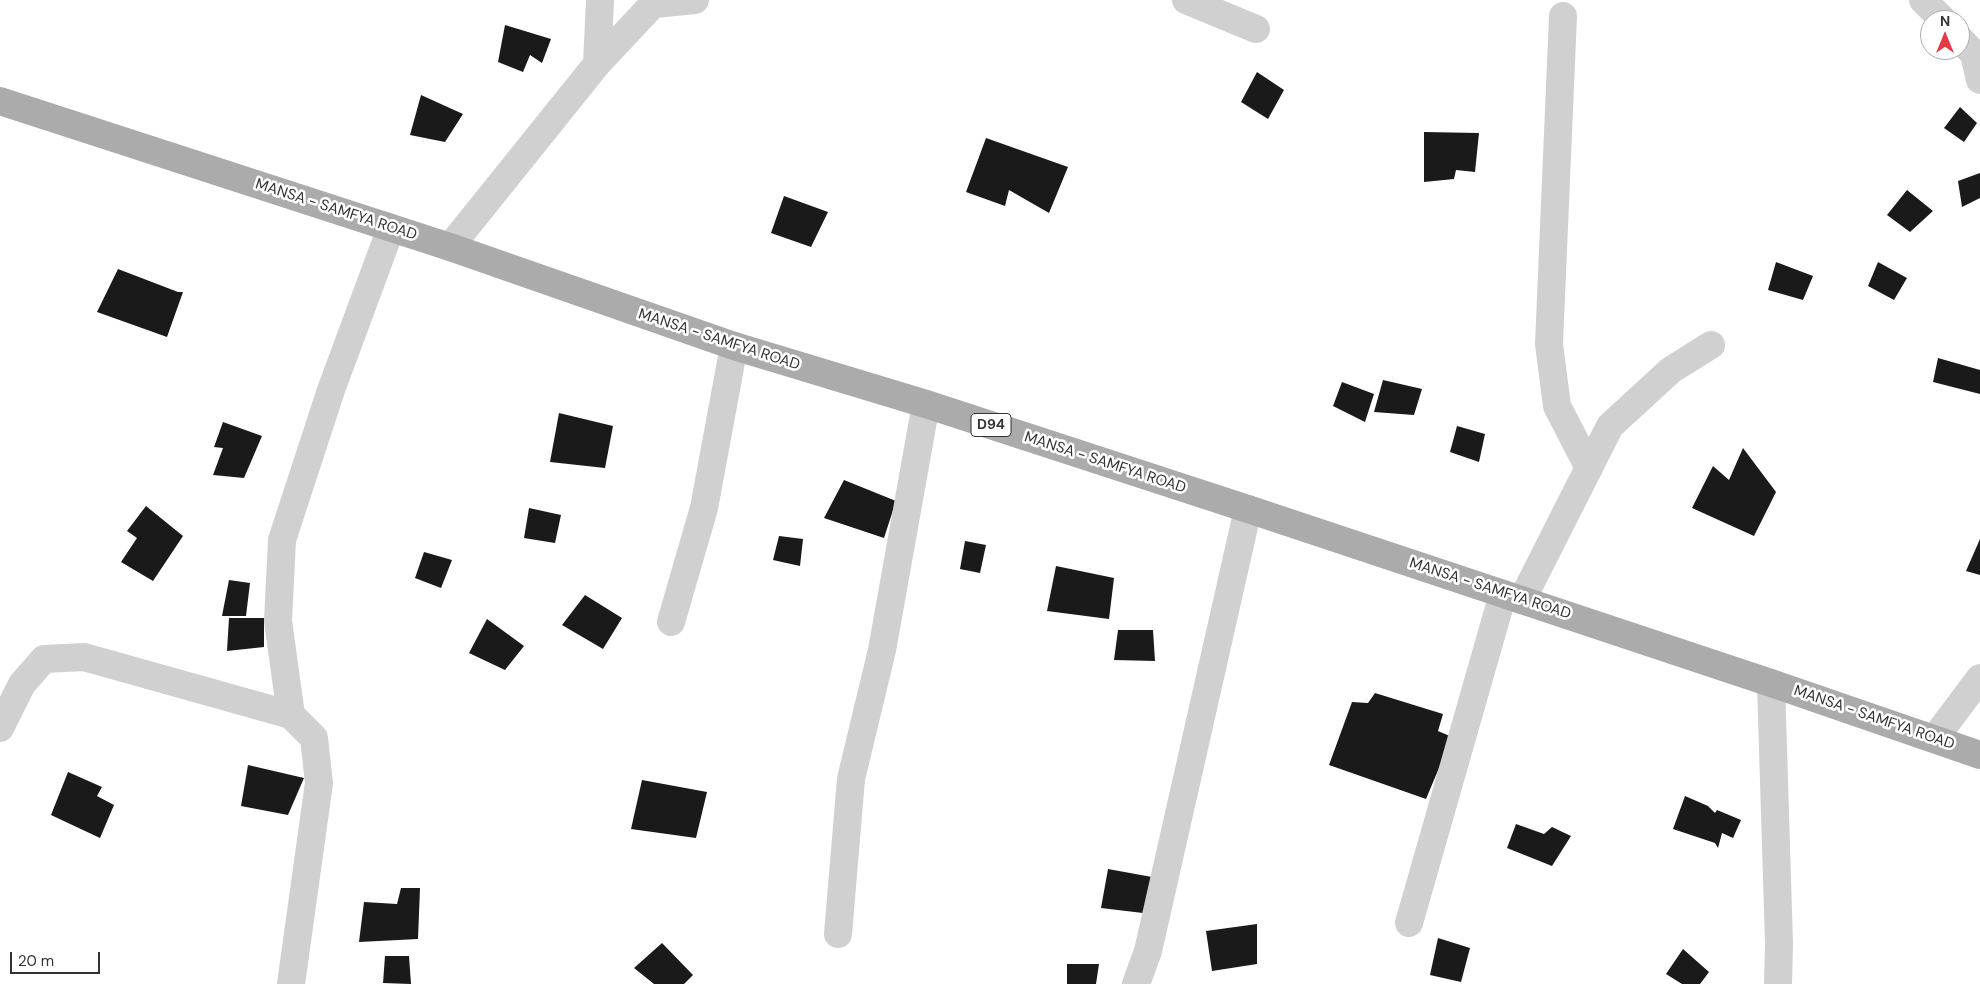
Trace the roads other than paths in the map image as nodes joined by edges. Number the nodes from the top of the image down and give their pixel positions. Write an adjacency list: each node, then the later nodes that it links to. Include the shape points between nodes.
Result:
1 (600, 0): 10 (street)
2 (695, 0): 5 (street)
3 (1186, 0): 8 (street)
4 (1923, 0): 6 (street)
5 (656, 2): 10 (street)
6 (1933, 10)
7 (1563, 16): 18 (street, via 1549,344 1557,406)
8 (1256, 29)
9 (1970, 50): 11 (street)
10 (597, 64): 14 (street)
11 (1980, 80)
12 (0, 101): 13 (main road, MANSA - SAMFYA ROAD / D94)
13 (391, 228): 14 (main road, MANSA - SAMFYA ROAD / D94); 24 (street, via 331,390 282,540 278,621)
14 (450, 247): 16 (main road, MANSA - SAMFYA ROAD / D94)
15 (1711, 345): 18 (street, via 1671,370 1610,426)
16 (734, 346): 17 (main road, MANSA - SAMFYA ROAD / D94); 21 (street, via 704,508)
17 (926, 404): 19 (main road, MANSA - SAMFYA ROAD / D94); 29 (street, via 882,650 852,779)
18 (1589, 468): 20 (street)
19 (1248, 509): 20 (main road, MANSA - SAMFYA ROAD / D94); 31 (street, via 1148,951)
20 (1512, 597): 23 (main road, MANSA - SAMFYA ROAD / D94); 28 (street)
21 (671, 622)
22 (1980, 678): 26 (street)
23 (1771, 683): 26 (main road, MANSA - SAMFYA ROAD / D94); 32 (street)
24 (291, 715): 25 (street, via 84,657 44,659 22,684); 30 (street, via 314,738 319,783)
25 (0, 728)
26 (1935, 738): 27 (main road, MANSA - SAMFYA ROAD / D94)
27 (1980, 755)
28 (1409, 923)
29 (838, 934)
30 (291, 984)
31 (1136, 984)
32 (1778, 984)

